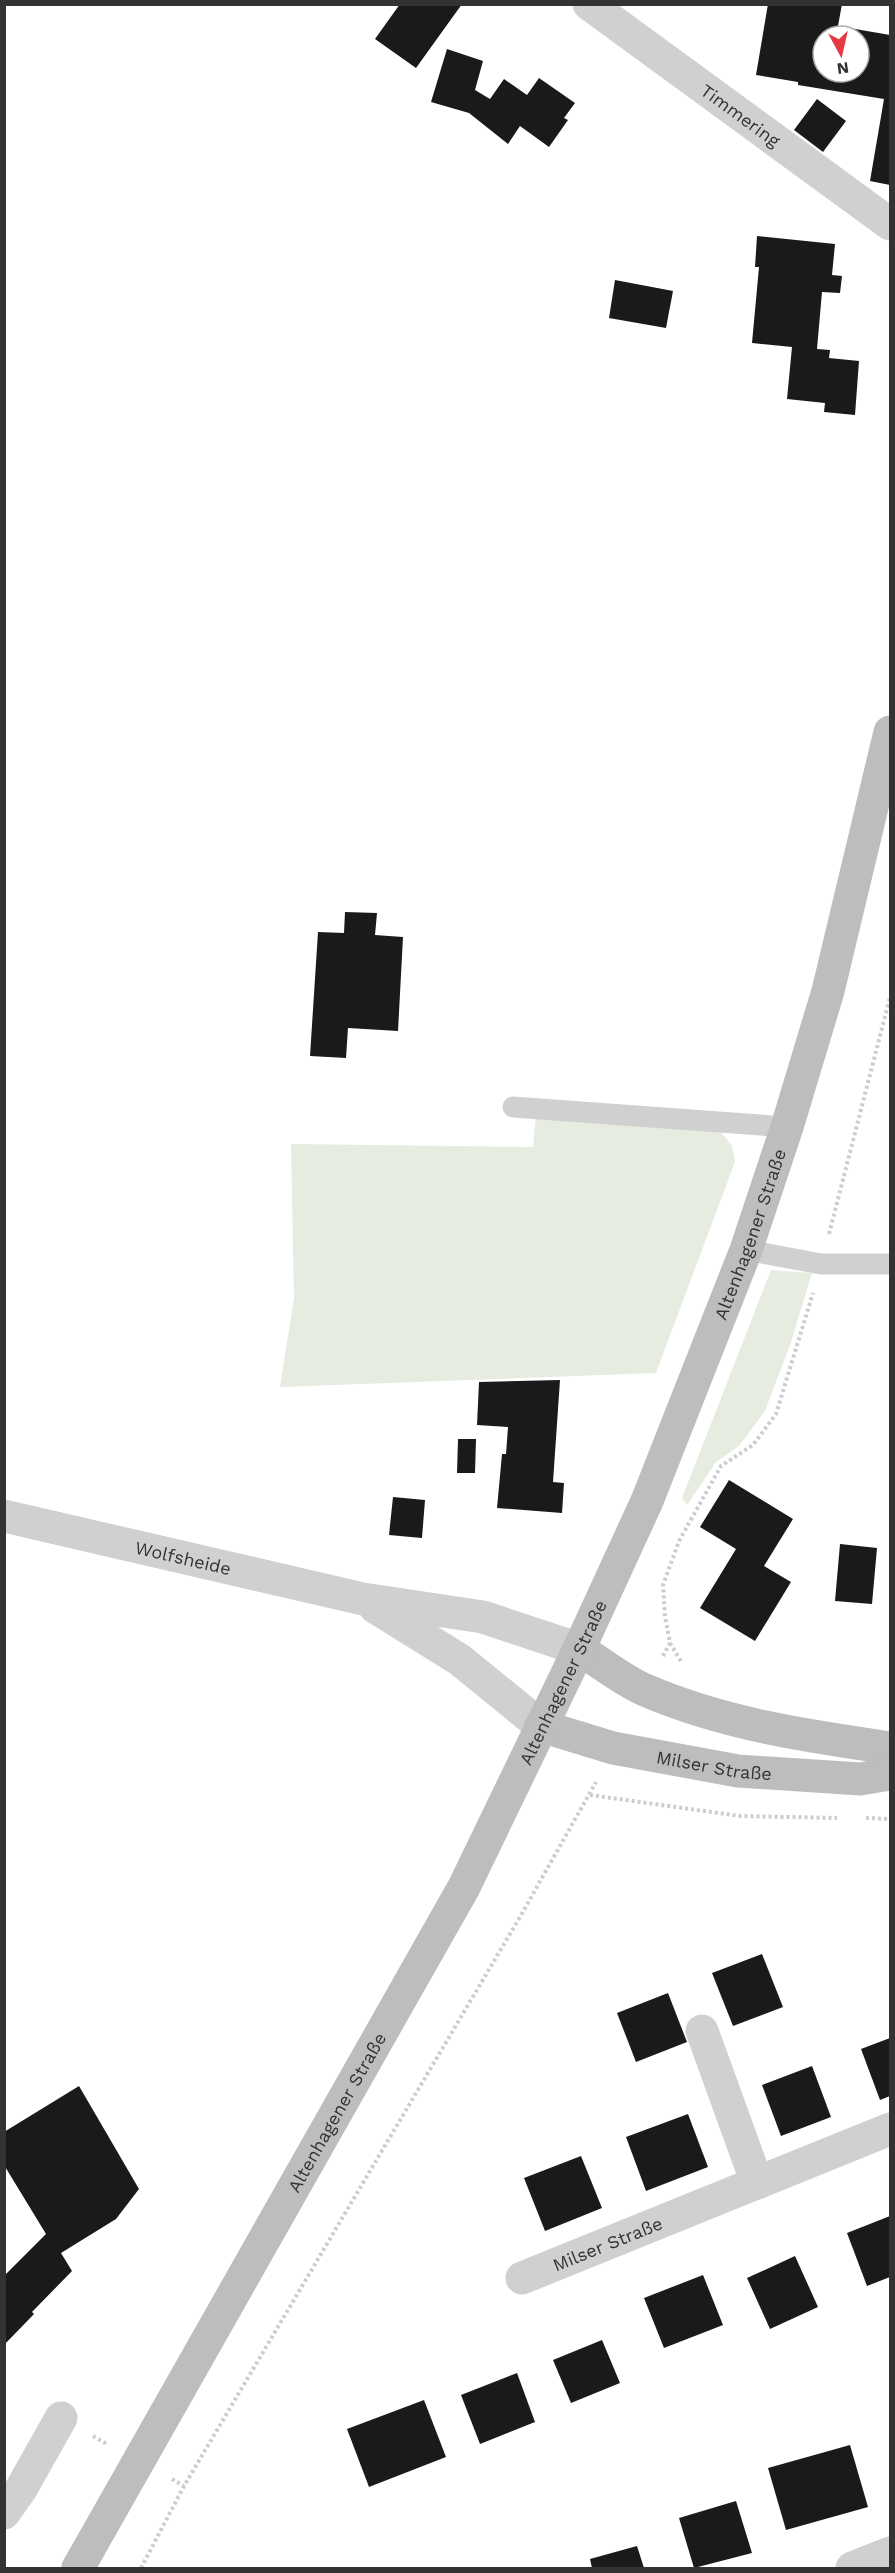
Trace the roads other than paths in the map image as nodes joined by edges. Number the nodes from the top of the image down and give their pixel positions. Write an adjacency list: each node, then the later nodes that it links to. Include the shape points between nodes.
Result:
1 (589, 4): 2 (street, Timmering)
2 (891, 224)
3 (891, 732): 5 (main road, Altenhagener Straße, via 828,991)
4 (513, 1107): 5 (lane)
5 (787, 1127): 6 (main road, Altenhagener Straße)
6 (746, 1250): 7 (lane, via 821,1264); 10 (main road, Altenhagener Straße, via 646,1501)
7 (891, 1264)
8 (4, 1516): 9 (street, Wolfsheide)
9 (363, 1599): 10 (street, Wolfsheide, via 483,1617); 11 (street, Wolfsheide, via 460,1660)
10 (579, 1649): 11 (main road, Altenhagener Straße); 12 (main road, via 644,1689 733,1720 800,1736)
11 (541, 1726): 13 (main road, Milser Straße, via 613,1748 738,1771 860,1779); 21 (main road, Altenhagener Straße, via 464,1887)
12 (891, 1748)
13 (891, 1774)
14 (702, 2031): 16 (street)
15 (891, 2129): 16 (street, Milser Straße)
16 (757, 2183): 17 (street, Milser Straße)
17 (522, 2277)
18 (61, 2418): 19 (street)
19 (4, 2513)
20 (891, 2553): 22 (street)
21 (78, 2568)
22 (852, 2568)

